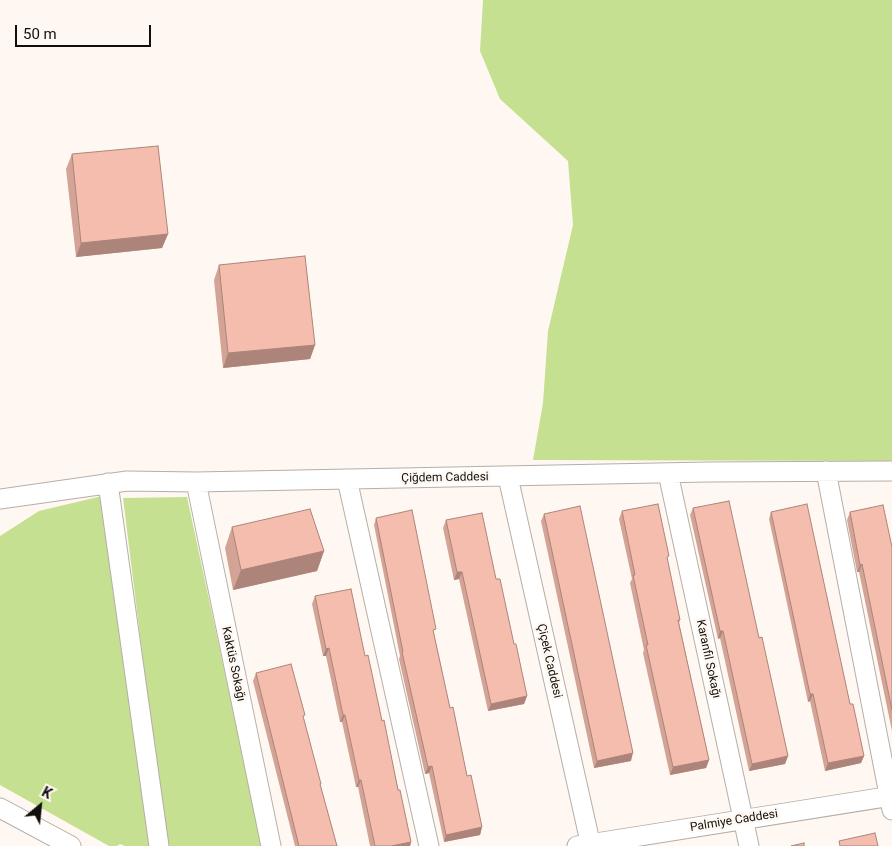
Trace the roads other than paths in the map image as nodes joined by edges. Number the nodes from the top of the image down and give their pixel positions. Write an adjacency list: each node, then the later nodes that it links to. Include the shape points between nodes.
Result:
1 (826, 471): 2 (street, Çiğdem Caddesi); 3 (street, Çiğdem Caddesi); 9 (street)
2 (892, 471)
3 (668, 473): 4 (street, Çiğdem Caddesi); 11 (street, Karanfil Sokağı)
4 (508, 477): 5 (street, Çiğdem Caddesi); 12 (street, Çiçek Caddesi)
5 (347, 480): 6 (street, Çiğdem Caddesi); 16 (street)
6 (196, 482): 7 (street, Çiğdem Caddesi); 15 (street, Kaktüs Sokağı)
7 (108, 483): 8 (street, Çiğdem Caddesi); 14 (street)
8 (0, 500)
9 (891, 801): 11 (street, Palmiye Caddesi)
10 (0, 808): 13 (street)
11 (743, 820): 12 (street, Palmiye Caddesi); 17 (street, Karanfil Sokağı)
12 (586, 845)
13 (71, 846)
14 (159, 846)
15 (271, 846)
16 (429, 846)
17 (749, 846)

